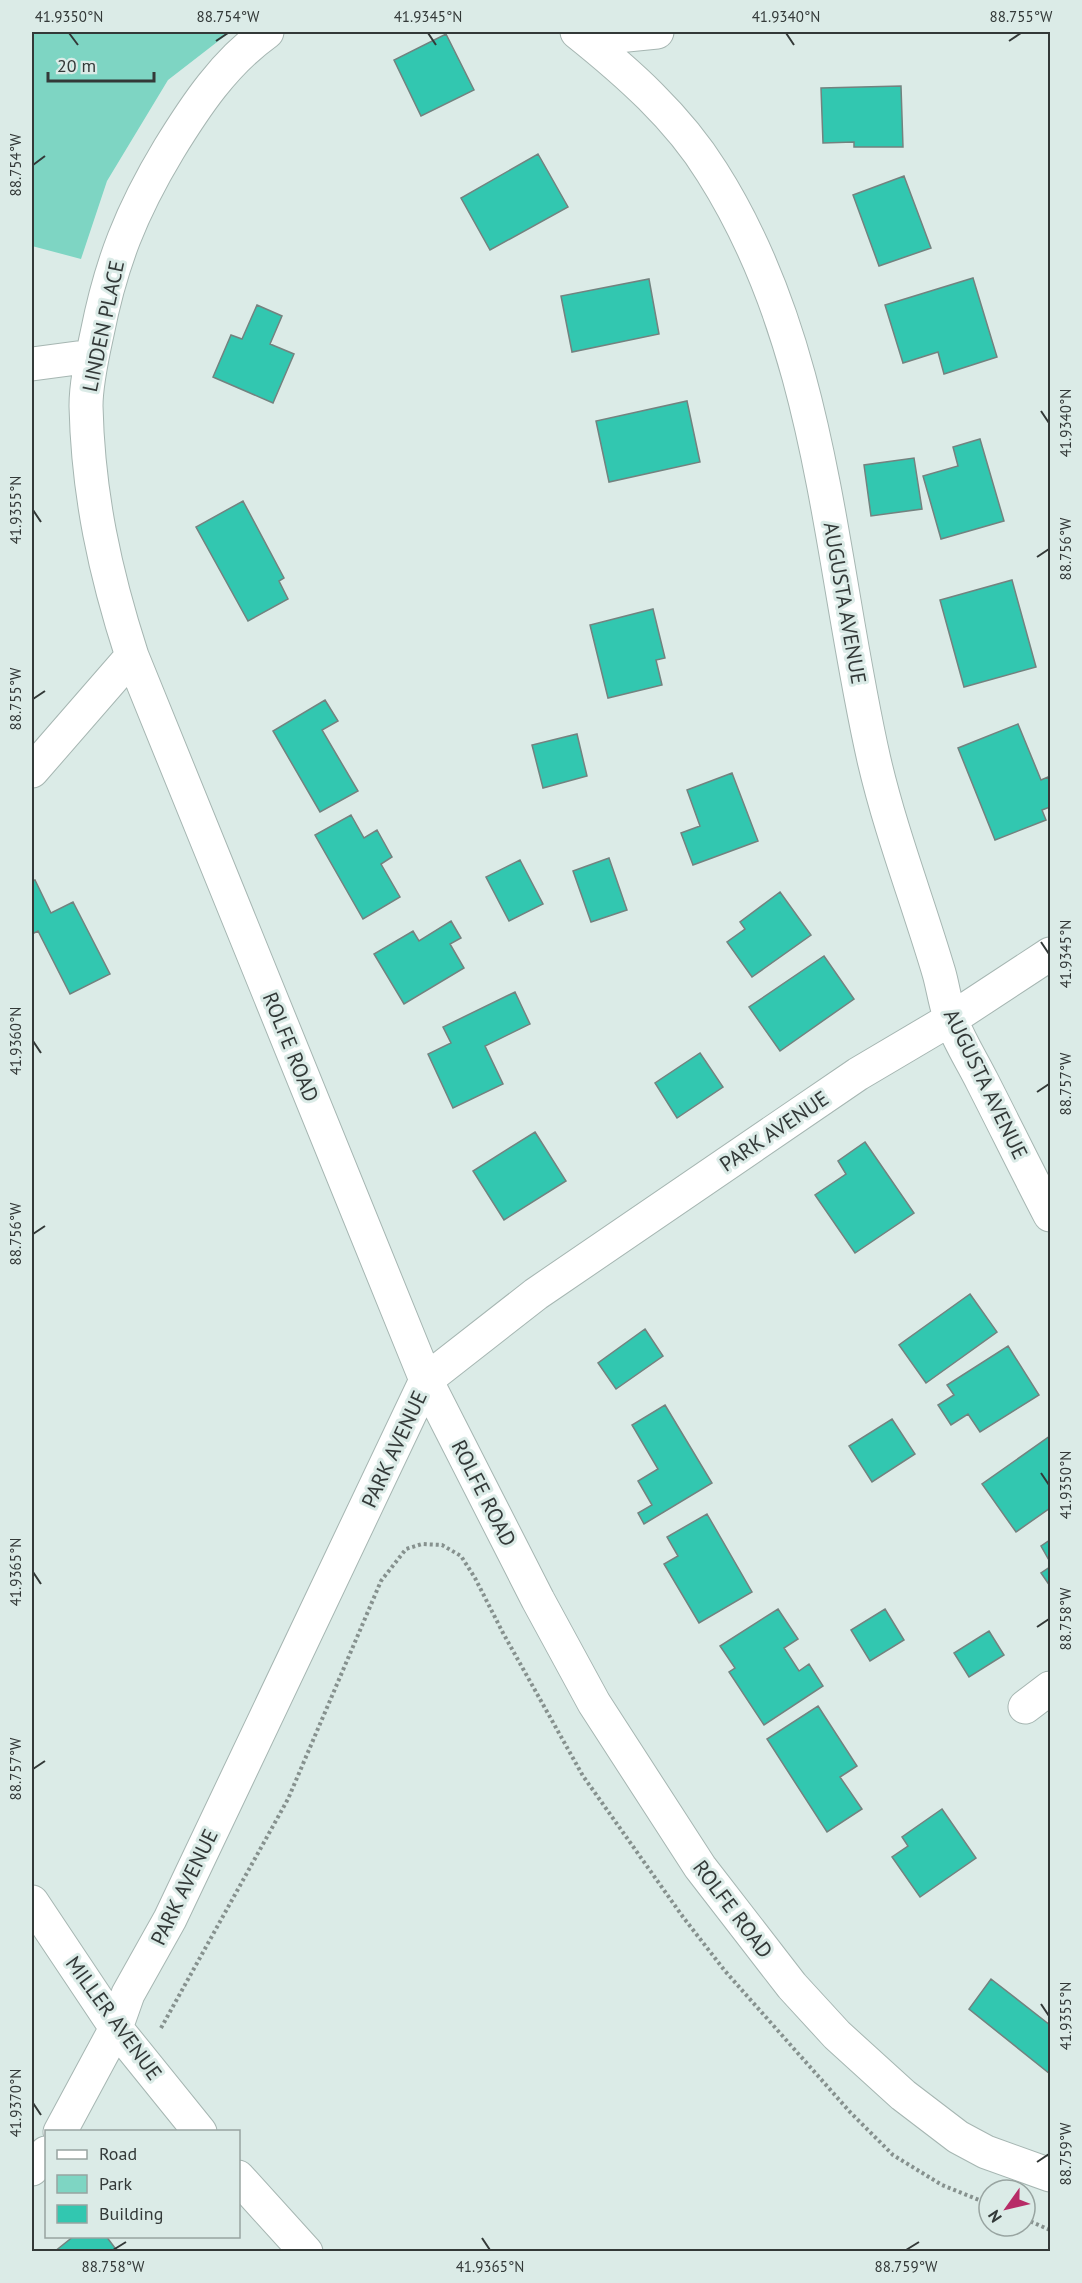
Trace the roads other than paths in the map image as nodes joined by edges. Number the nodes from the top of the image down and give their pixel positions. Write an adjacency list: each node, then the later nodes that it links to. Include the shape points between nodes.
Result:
1 (267, 32): 4 (street, LINDEN PLACE, via 228,66 199,100 144,190 106,287)
2 (657, 32): 3 (street)
3 (582, 35): 9 (street, AUGUSTA AVENUE, via 643,88 682,131 740,218 762,269 811,415 875,762)
4 (92, 356): 5 (street); 6 (street, LINDEN PLACE, via 86,404 91,489 109,584)
5 (32, 364)
6 (132, 656): 7 (street); 11 (street, ROLFE ROAD)
7 (32, 771)
8 (1050, 954): 9 (street, PARK AVENUE)
9 (951, 1019): 10 (street, AUGUSTA AVENUE); 11 (street, PARK AVENUE, via 858,1074 546,1287)
10 (1050, 1215)
11 (426, 1380): 13 (street, PARK AVENUE, via 170,1919 128,1994); 18 (street, ROLFE ROAD, via 594,1703 700,1868 792,1986 837,2035 930,2118 986,2152)
12 (32, 1902): 13 (street, MILLER AVENUE)
13 (116, 2028): 14 (street, PARK AVENUE); 15 (street, MILLER AVENUE)
14 (61, 2130)
15 (198, 2130)
16 (45, 2154): 17 (street)
17 (32, 2169)
18 (1050, 2175)
19 (240, 2179): 20 (street)
20 (306, 2252)

